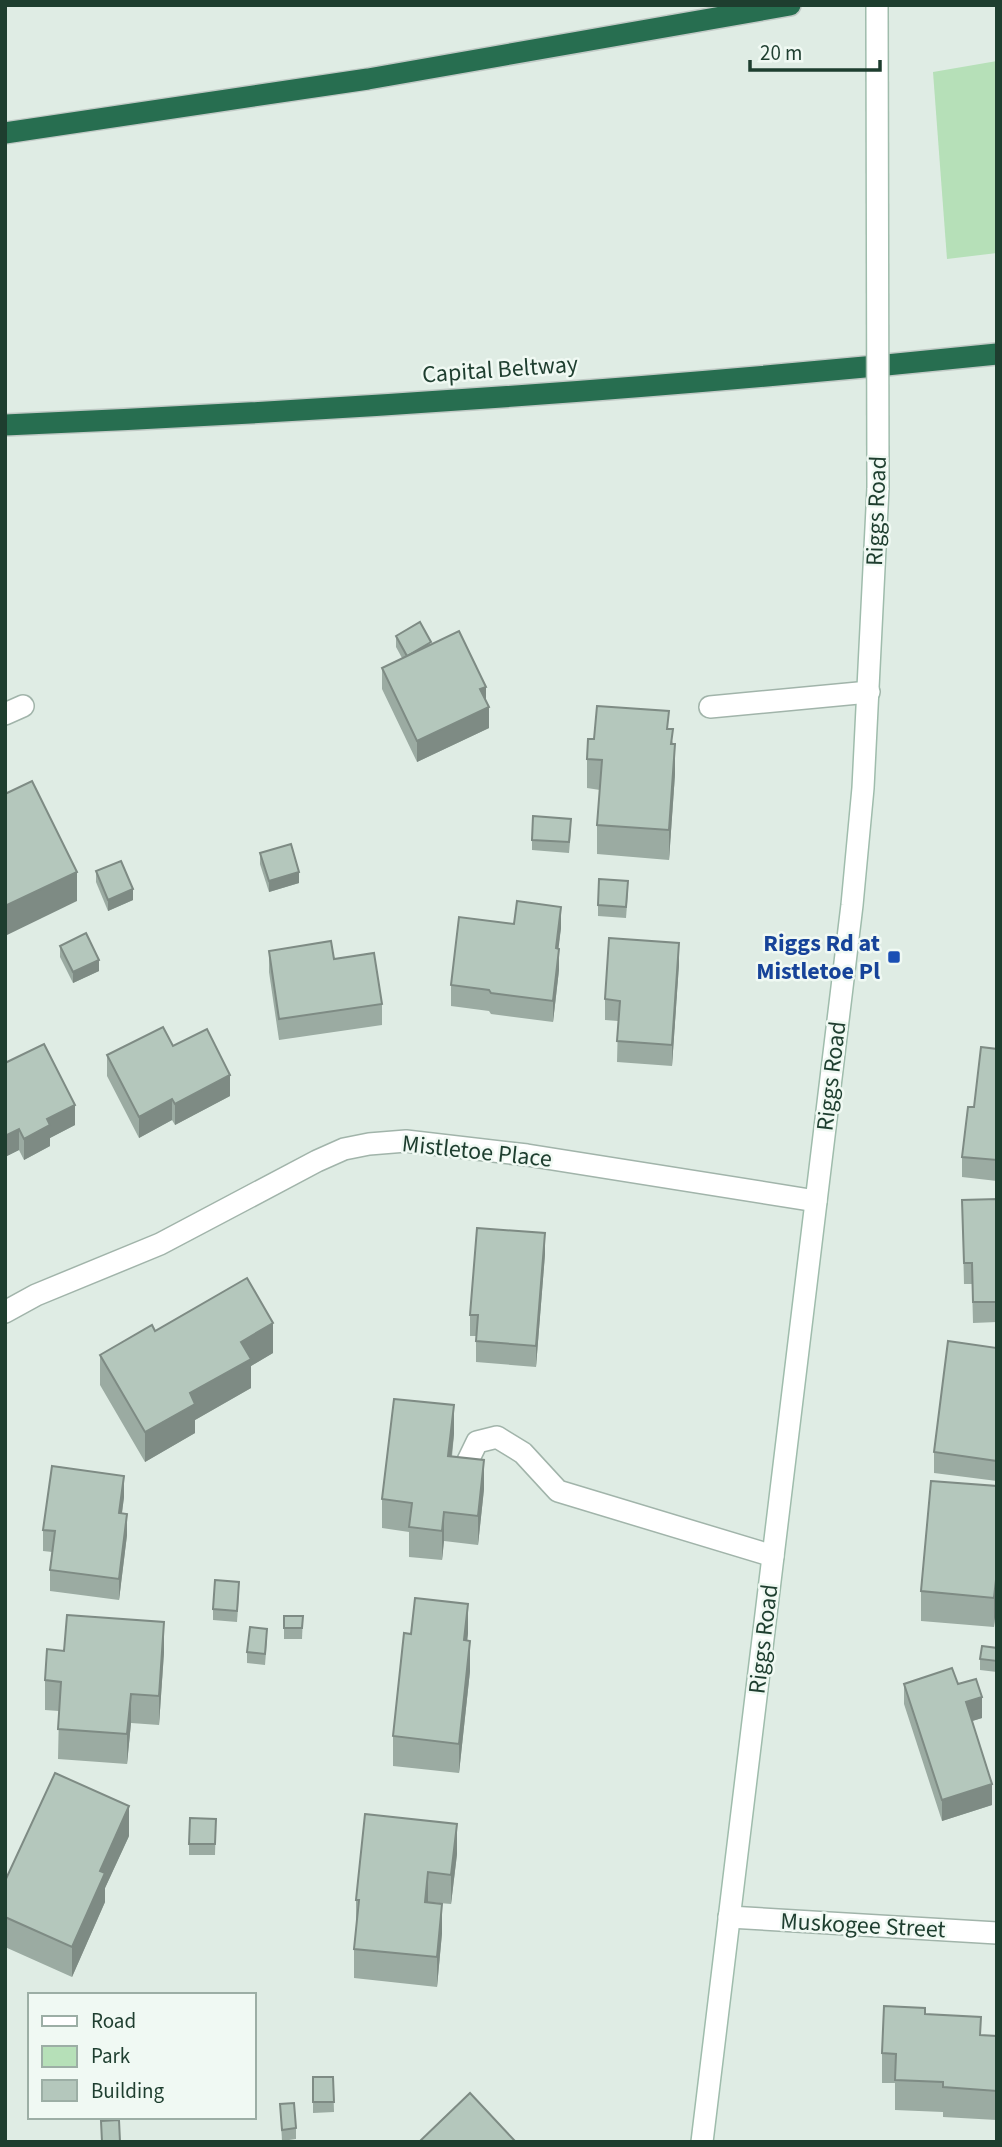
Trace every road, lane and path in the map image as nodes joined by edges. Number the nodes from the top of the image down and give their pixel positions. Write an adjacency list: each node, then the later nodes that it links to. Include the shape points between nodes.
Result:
1 (790, 5): 3 (highway, via 368,79)
2 (877, 5): 6 (main road, Riggs Road, bridge, via 878,488)
3 (5, 133)
4 (997, 354): 5 (highway, Capital Beltway, via 788,375)
5 (5, 425)
6 (869, 692): 7 (main road); 8 (main road, Riggs Road, via 853,892)
7 (710, 708)
8 (816, 1201): 9 (main road, Mistletoe Place, via 527,1155 406,1141 369,1143 317,1161 160,1244); 11 (main road, Riggs Road)
9 (5, 1312)
10 (463, 1473): 11 (main road, via 477,1442 497,1437 523,1452 558,1491)
11 (773, 1556): 12 (main road, Riggs Road)
12 (729, 1917): 13 (main road, Muskogee Street); 14 (main road, Riggs Road)
13 (997, 1933)
14 (702, 2142)

